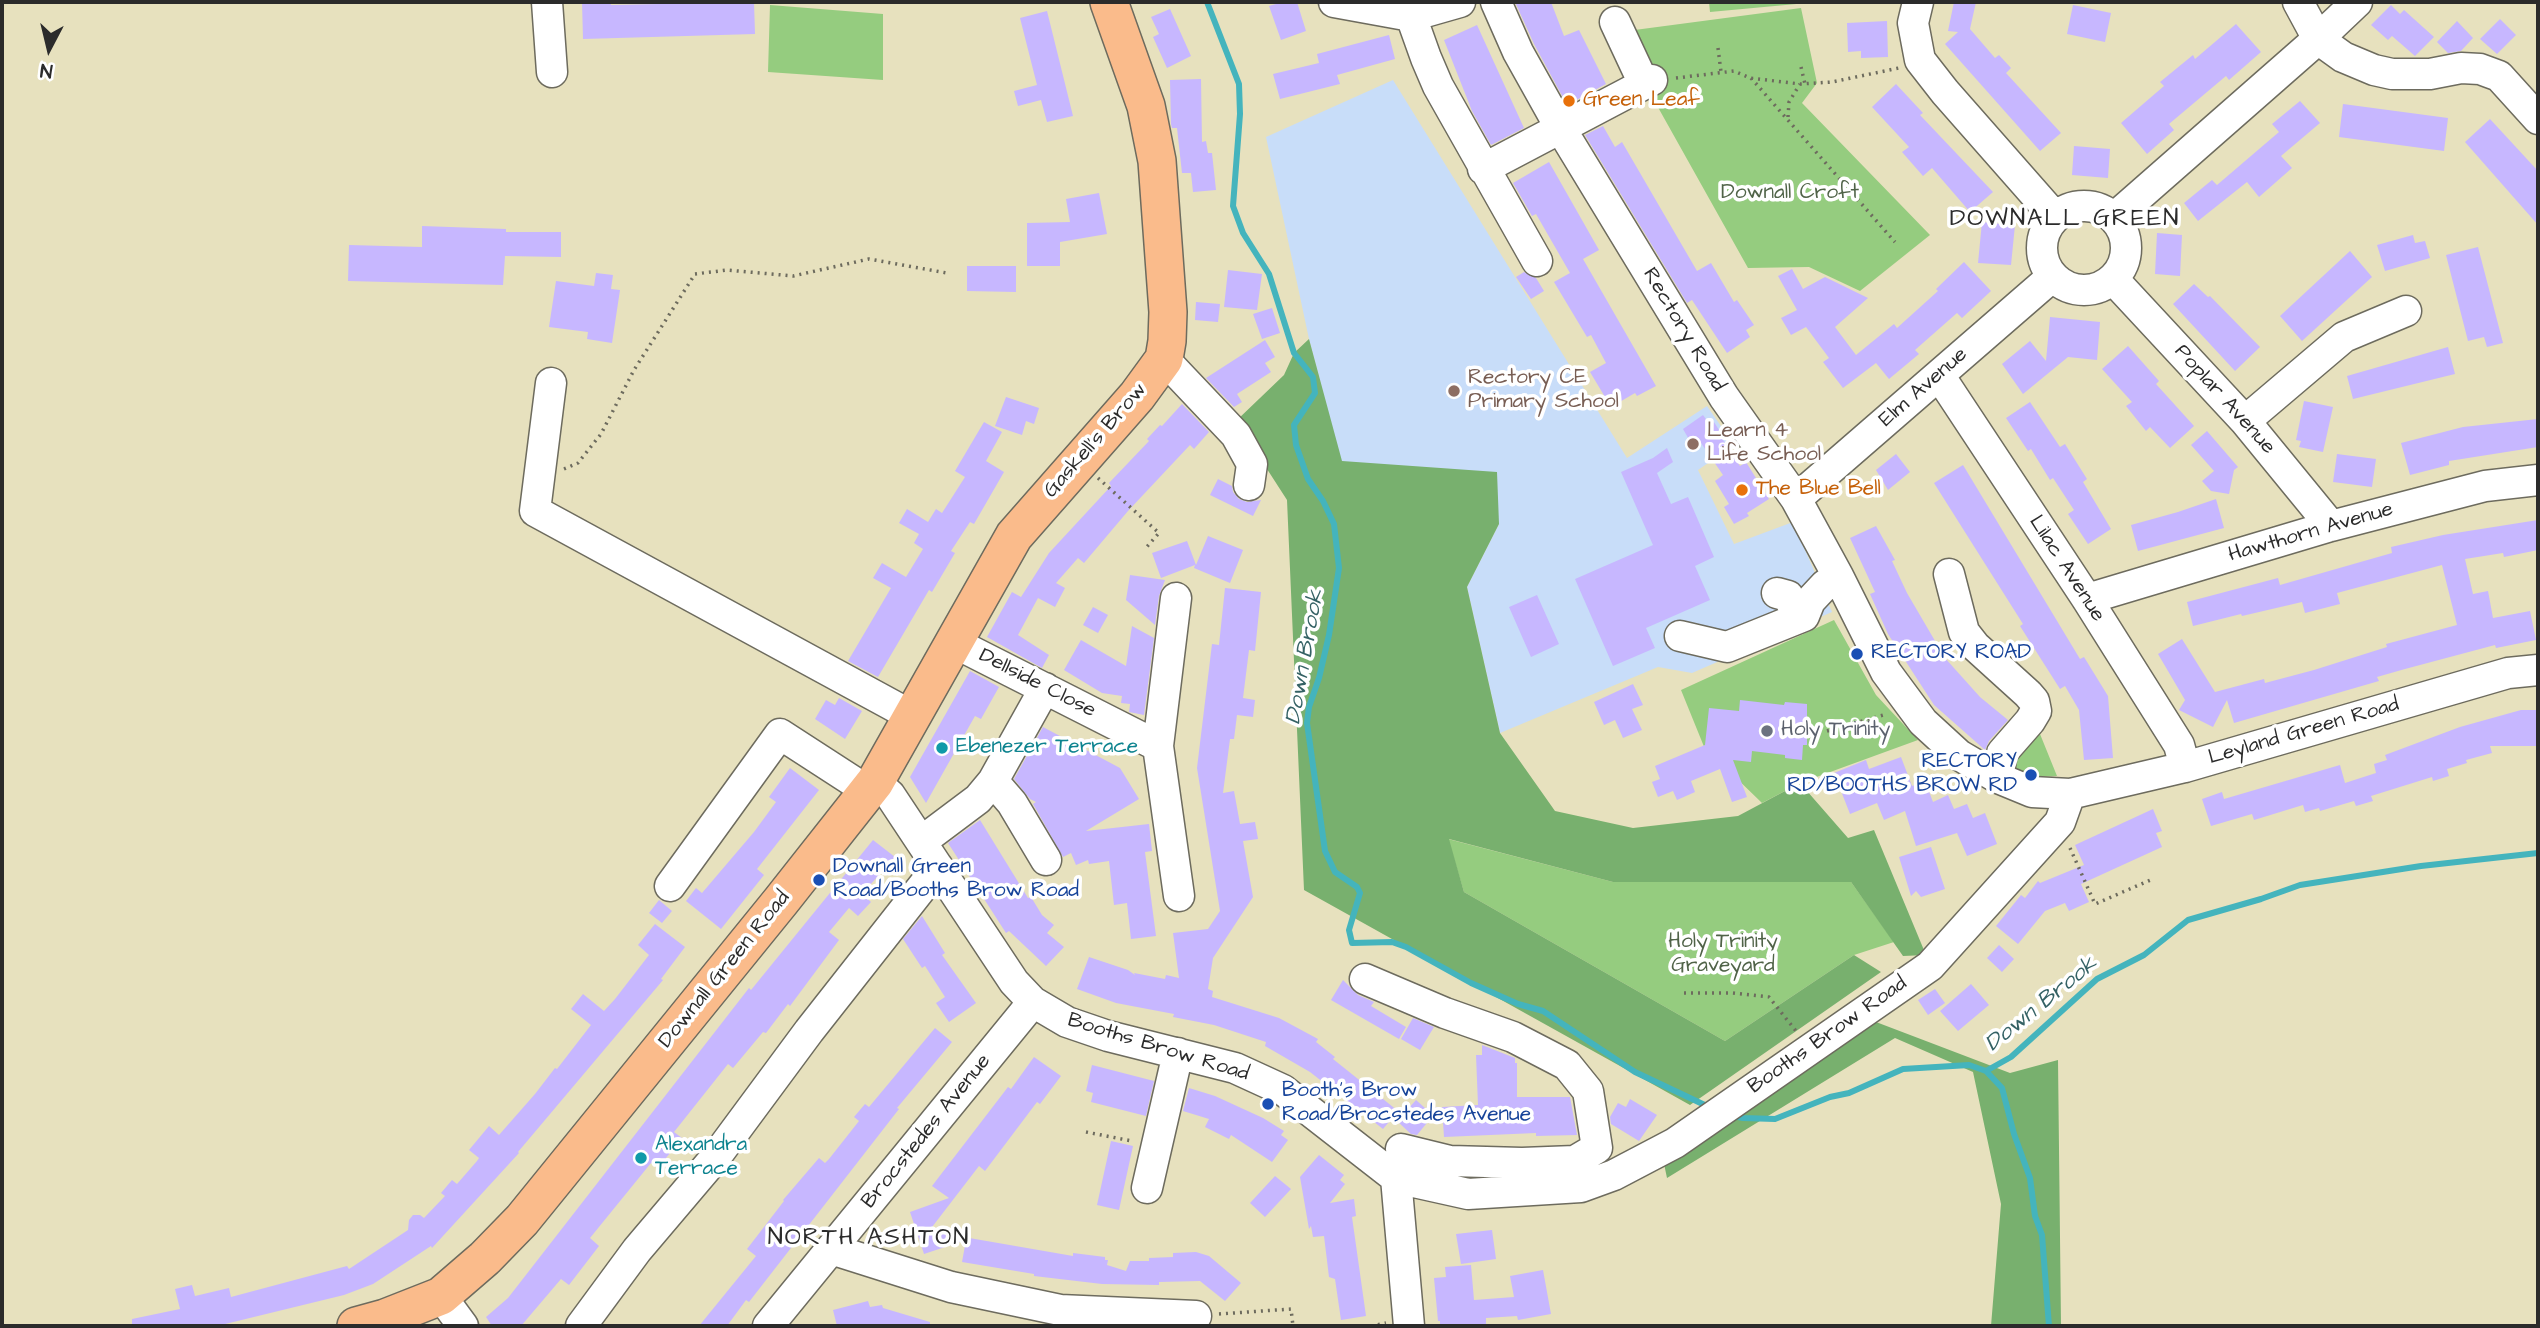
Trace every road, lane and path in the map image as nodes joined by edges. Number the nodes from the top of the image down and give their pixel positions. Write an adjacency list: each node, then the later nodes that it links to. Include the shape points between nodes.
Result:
1 (547, 2): 15 (street)
2 (1109, 2): 32 (main road, via 1146,106 1157,161)
3 (1334, 2): 9 (street)
4 (1460, 2): 9 (street)
5 (1496, 2): 22 (street, Rectory Road)
6 (1918, 2): 13 (street, via 1913,23)
7 (2298, 2): 11 (street)
8 (2357, 2): 11 (street)
9 (1409, 9): 23 (street, via 1438,86)
10 (1615, 22): 18 (street)
11 (2318, 39): 20 (street, via 2343,57 2392,74 2480,69 2499,76); 25 (street)
12 (1717, 48): 16 (path)
13 (1920, 60): 19 (path, via 1861,76); 24 (street)
14 (1801, 67): 19 (path)
15 (552, 72)
16 (1721, 72): 17 (path, via 1734,71); 18 (path)
17 (1750, 78): 19 (path); 21 (path)
18 (1648, 82): 22 (street)
19 (1802, 84): 21 (path, via 1789,102)
20 (2538, 119)
21 (1788, 120): 26 (path)
22 (1561, 129): 23 (street); 40 (street, Rectory Road, via 1724,397 1762,443)
23 (1483, 169): 27 (street)
24 (2055, 216): 25 (street, via 2066,209 2091,206); 29 (street, via 2042,239 2042,252)
25 (2114, 218): 30 (street, via 2122,229 2126,255)
26 (1895, 242)
27 (1537, 261)
28 (947, 273): 37 (path, via 869,259 793,276 727,270 695,274 634,370 601,434 578,463)
29 (2053, 276): 30 (street, via 2076,289 2102,286); 33 (street, Elm Avenue)
30 (2113, 279): 35 (street, Poplar Avenue)
31 (2406, 311): 35 (street, via 2344,337)
32 (1166, 350): 36 (main road, Gaskell's Brow, via 1137,396); 39 (street, via 1236,435 1252,464)
33 (1939, 376): 40 (street, Elm Avenue); 48 (street, Lilac Avenue)
34 (551, 383): 37 (street)
35 (2245, 421): 41 (street, Poplar Avenue)
36 (1079, 461): 42 (main road, Gaskell's Brow); 43 (path, via 1160,533)
37 (539, 479): 55 (street, via 535,512)
38 (2538, 480): 41 (street, Hawthorn Avenue, via 2486,486)
39 (1249, 485)
40 (1796, 499): 45 (street, Rectory Road)
41 (2330, 526): 48 (street, Hawthorn Avenue)
42 (1014, 536): 51 (main road, Downall Green Road)
43 (1145, 549)
44 (1950, 574): 59 (street, via 1964,632 2034,701 2036,711 2030,721 2002,753)
45 (1838, 576): 49 (street, via 1810,601); 54 (street, Rectory Road, via 1886,672)
46 (1777, 593): 49 (street, via 1788,596)
47 (1177, 598): 57 (street)
48 (2087, 599): 58 (street, Lilac Avenue, via 2179,746)
49 (1799, 618): 50 (street, via 1727,648)
50 (1680, 636)
51 (953, 642): 53 (street, Dellside Close); 55 (main road, Downall Green Road)
52 (2538, 670): 58 (street, Leyland Green Road, via 2508,673)
53 (1045, 688): 57 (street, Dellside Close); 60 (street)
54 (1912, 708): 56 (path); 59 (street, Rectory Road, via 1959,755)
55 (912, 716): 61 (main road, Downall Green Road)
56 (1827, 731)
57 (1158, 746): 69 (street)
58 (2185, 766): 62 (street, Leyland Green Road)
59 (1998, 778): 62 (street, Rectory Road, via 2032,792)
60 (993, 782): 64 (street); 65 (street, via 1012,803)
61 (871, 786): 64 (street, Booths Brow Road, via 890,795); 68 (street, Booths Brow Road, via 780,734); 82 (main road, Downall Green Road, via 522,1220)
62 (2070, 794): 63 (street, Booths Brow Road)
63 (2059, 823): 67 (path, via 2095,904); 73 (street, Booths Brow Road, via 1930,966)
64 (922, 841): 66 (street, Booths Brow Road)
65 (1046, 860)
66 (938, 867): 72 (street, Booths Brow Road, via 1014,982); 86 (street)
67 (2153, 879)
68 (670, 886)
69 (1179, 896)
70 (1365, 979): 78 (street, Booths Brow Road, via 1513,1037 1567,1065 1588,1091 1606,1143 1575,1161)
71 (1684, 993): 73 (path, via 1769,998)
72 (1033, 1002): 74 (street, Booths Brow Road, via 1067,1022); 81 (street, Brocstedes Avenue)
73 (1811, 1049): 78 (street, Booths Brow Road, via 1675,1143 1614,1175 1581,1187)
74 (1178, 1053): 76 (street); 79 (street, Booths Brow Road, via 1235,1068 1283,1090)
75 (1086, 1132): 76 (path)
76 (1158, 1146): 80 (street)
77 (1401, 1149): 78 (street, Booths Brow Road)
78 (1523, 1177): 79 (street, Booths Brow Road, via 1468,1194)
79 (1396, 1178): 89 (street)
80 (1147, 1188)
81 (831, 1249): 83 (street, via 951,1287 1060,1310); 87 (street, Brocstedes Avenue)
82 (441, 1296): 84 (main road, Downall Green Road); 85 (street)
83 (1196, 1316): 88 (path, via 1291,1309)
84 (356, 1326)
85 (463, 1326)
86 (581, 1326)
87 (768, 1326)
88 (1293, 1326)
89 (1409, 1326)

